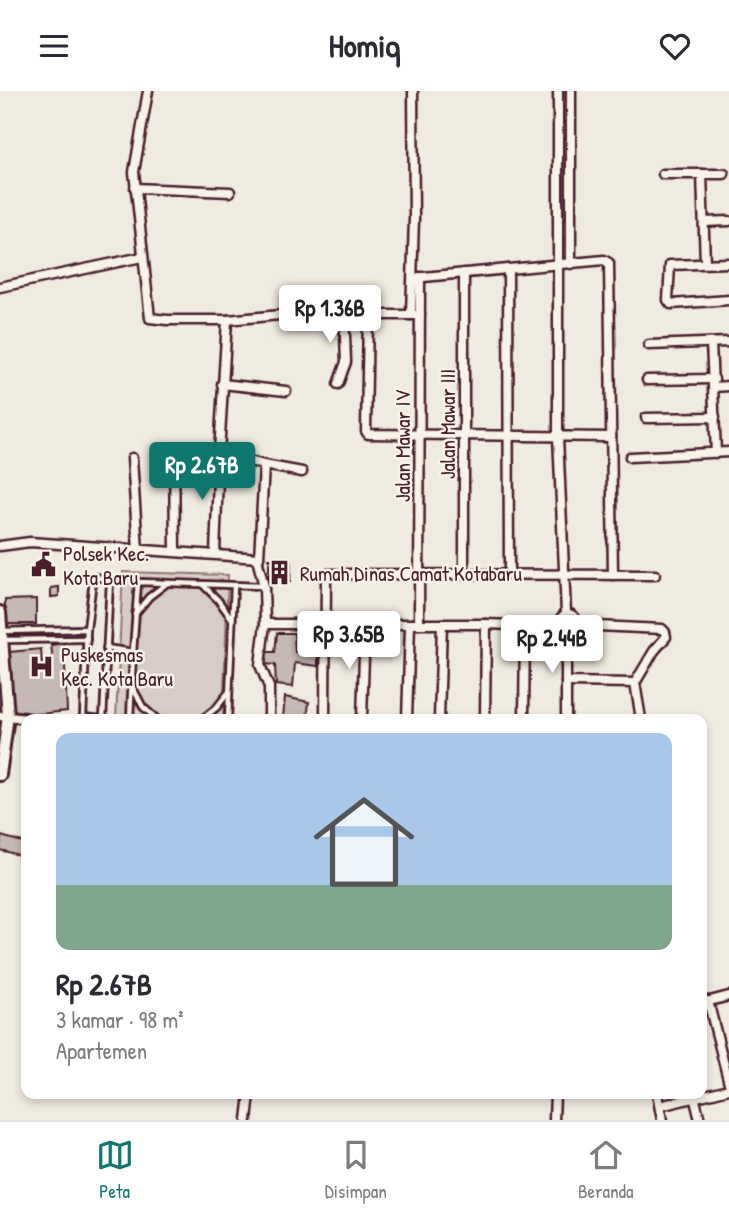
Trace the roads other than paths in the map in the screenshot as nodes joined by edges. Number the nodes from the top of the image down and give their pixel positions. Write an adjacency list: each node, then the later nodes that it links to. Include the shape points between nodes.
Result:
1 (148, 91): 8 (street)
2 (413, 91): 19 (street, Jalan Mawar IV)
3 (558, 91): 16 (street)
4 (571, 91): 15 (street)
5 (663, 174): 6 (street)
6 (702, 174): 7 (street); 11 (street)
7 (723, 174)
8 (135, 188): 9 (street); 12 (street)
9 (230, 192)
10 (729, 221): 11 (street)
11 (704, 222): 13 (street)
12 (142, 257): 20 (street); 25 (street, via 150,317)
13 (705, 263): 14 (street); 21 (street, via 670,265 669,303)
14 (729, 263)
15 (570, 264): 16 (street); 41 (street, via 609,263)
16 (559, 265): 17 (street); 40 (street)
17 (509, 269): 18 (street); 39 (street)
18 (464, 273): 19 (street); 38 (street, Jalan Mawar III)
19 (417, 277): 24 (street, Jalan Mawar IV)
20 (0, 287)
21 (729, 300)
22 (344, 310): 23 (street); 25 (street); 32 (street, via 346,362)
23 (368, 314): 24 (street); 37 (street, via 366,431 372,435)
24 (416, 315): 37 (street, Jalan Mawar IV)
25 (226, 320): 31 (street)
26 (729, 342): 27 (street)
27 (711, 343): 28 (street); 30 (street)
28 (649, 345)
29 (647, 380): 30 (street)
30 (714, 383): 33 (street); 35 (street)
31 (222, 384): 34 (street); 44 (street)
32 (338, 384)
33 (729, 386)
34 (286, 391)
35 (715, 417): 36 (street); 45 (street)
36 (646, 418)
37 (419, 435): 38 (street); 55 (street, Jalan Mawar IV)
38 (464, 436): 39 (street); 56 (street, Jalan Mawar III)
39 (509, 436): 40 (street); 57 (street)
40 (558, 437): 41 (street); 58 (street)
41 (611, 437): 59 (street)
42 (174, 449): 52 (street)
43 (729, 452): 45 (street)
44 (219, 453): 48 (street); 53 (street)
45 (716, 453): 46 (street)
46 (630, 457)
47 (132, 458): 51 (street)
48 (264, 465): 49 (street); 54 (street)
49 (302, 472)
50 (0, 545): 51 (street, via 30,542)
51 (138, 550): 52 (street)
52 (175, 551): 53 (street)
53 (215, 553): 54 (street)
54 (257, 559): 64 (street)
55 (419, 574): 56 (street); 70 (street, via 328,574); 72 (street, Jalan Mawar IV)
56 (464, 574): 57 (street)
57 (509, 574): 58 (street)
58 (565, 575): 59 (street); 66 (street)
59 (613, 575): 60 (street)
60 (654, 575)
61 (167, 583): 62 (lane); 67 (lane); 67 (lane, via 136,583)
62 (203, 585): 63 (lane); 68 (lane)
63 (234, 586): 64 (lane); 68 (lane)
64 (264, 586): 69 (street)
65 (0, 612): 79 (street)
66 (566, 613): 76 (street, via 576,619); 78 (street, via 559,622)
67 (134, 614): 82 (lane)
68 (232, 620): 86 (lane)
69 (265, 624): 70 (street); 93 (street, via 260,665 269,687)
70 (326, 624): 71 (street); 94 (street)
71 (365, 624): 72 (street); 95 (street)
72 (414, 624): 73 (street); 96 (street, Jalan Mawar IV)
73 (442, 624): 74 (street); 97 (street)
74 (485, 624): 75 (street); 98 (street)
75 (525, 625): 78 (street); 99 (street)
76 (575, 625): 78 (street); 84 (street, via 662,629 666,637)
77 (87, 629): 79 (lane); 80 (lane); 81 (lane, via 93,579 109,579)
78 (564, 629): 83 (street)
79 (2, 636): 80 (lane); 102 (street)
80 (86, 639): 87 (lane)
81 (106, 648): 82 (lane); 88 (lane)
82 (133, 652): 85 (lane)
83 (566, 682): 84 (street); 100 (street)
84 (635, 683): 101 (street)
85 (131, 684): 89 (lane); 90 (lane)
86 (229, 693): 91 (lane); 92 (lane)
87 (85, 714)
88 (104, 714)
89 (130, 714)
90 (151, 714)
91 (208, 714)
92 (228, 714)
93 (269, 714)
94 (325, 714)
95 (362, 714)
96 (407, 714)
97 (439, 714)
98 (485, 714)
99 (524, 714)
100 (566, 714)
101 (640, 714)
102 (4, 716): 103 (street)
103 (0, 775)
104 (729, 996): 105 (street)
105 (707, 1002)
106 (707, 1009): 107 (street)
107 (729, 1083)
108 (729, 1089): 109 (street)
109 (707, 1093)
110 (249, 1099): 116 (street)
111 (555, 1099): 117 (street)
112 (658, 1099): 115 (street)
113 (684, 1099): 115 (street)
114 (695, 1099): 119 (street)
115 (660, 1106): 118 (street)
116 (247, 1120)
117 (554, 1120)
118 (663, 1120)
119 (700, 1120)

